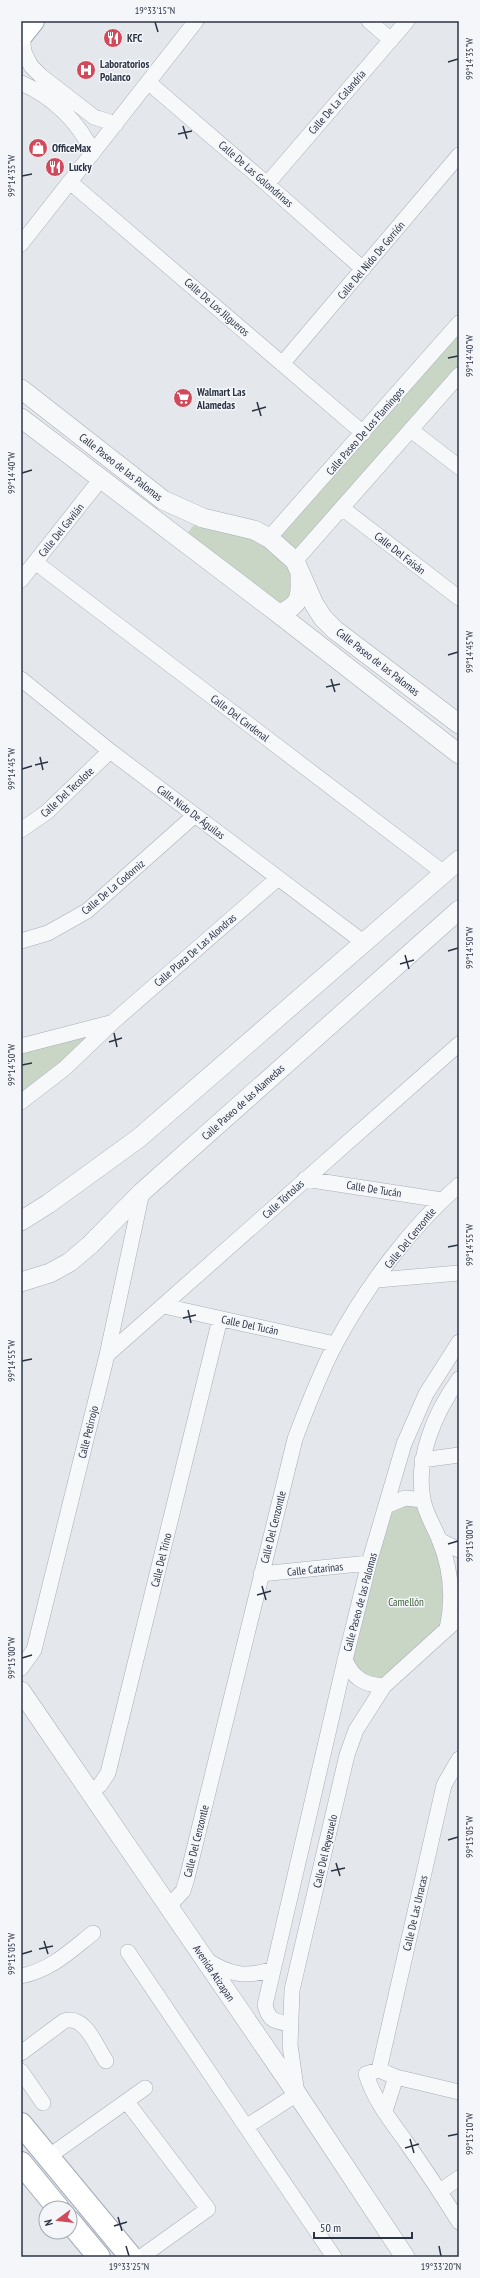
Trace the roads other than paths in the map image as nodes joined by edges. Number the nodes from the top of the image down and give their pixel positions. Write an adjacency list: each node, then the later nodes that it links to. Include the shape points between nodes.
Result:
1 (196, 21): 8 (street)
2 (369, 21): 5 (street)
3 (407, 21): 5 (street, Calle De La Calandria)
4 (25, 31): 6 (street, via 24,52)
5 (391, 40): 14 (street, Calle De La Calandria)
6 (31, 66): 7 (street); 10 (street, via 84,111)
7 (21, 79)
8 (148, 82): 10 (street); 14 (street, Calle De Las Golondrinas)
9 (21, 83): 11 (street, via 33,88 74,120)
10 (116, 124): 11 (street)
11 (93, 153): 13 (street)
12 (459, 155): 16 (street, Calle Del Nido De Gorrión)
13 (70, 182): 15 (street); 18 (street, Calle De Los Jilgueros)
14 (267, 184): 16 (street, Calle De Las Golondrinas)
15 (21, 244)
16 (363, 269): 18 (street, Calle Del Nido De Gorrión)
17 (459, 323): 23 (street, Calle Paseo De Los Flamingos)
18 (282, 364): 23 (street, Calle De Los Jilgueros)
19 (459, 375): 22 (street)
20 (21, 389): 27 (street, Calle Paseo de las Palomas, via 163,500)
21 (21, 418): 25 (street, Calle Paseo de las Palomas)
22 (411, 430): 24 (street); 26 (street)
23 (363, 433): 28 (street, Calle Paseo De Los Flamingos)
24 (459, 467)
25 (100, 480): 29 (street, Calle Paseo de las Palomas); 30 (street, Calle Del Gavilán)
26 (342, 508): 31 (street); 33 (street, Calle Del Faisán)
27 (203, 518): 28 (street, Calle Paseo de las Palomas, via 254,530); 29 (street, via 188,534)
28 (269, 538): 31 (street, Calle Paseo de las Palomas)
29 (190, 548): 34 (street, Calle Paseo de las Palomas)
30 (35, 562): 32 (street, Calle Del Gavilán); 42 (street, Calle Del Cardenal)
31 (298, 569): 34 (street, via 301,592 297,603 290,610); 36 (street, Calle Paseo de las Palomas, via 314,604 331,626)
32 (21, 580)
33 (459, 598)
34 (279, 614): 38 (street, Calle Paseo de las Palomas)
35 (21, 679): 37 (street, Calle Nido De Águilas)
36 (459, 724)
37 (110, 750): 39 (street, Calle Nido De Águilas); 40 (street, Calle Del Tecolote, via 47,812)
38 (459, 754)
39 (195, 815): 43 (street, Calle Nido De Águilas); 45 (street, Calle De La Codorniz, via 87,911 48,933)
40 (21, 830)
41 (459, 860): 42 (street)
42 (444, 874): 46 (street)
43 (278, 879): 46 (street, Calle Nido De Águilas); 47 (street, Calle Plaza De Las Alondras)
44 (459, 910): 53 (street, Calle Paseo de las Alamedas)
45 (21, 941)
46 (364, 942): 55 (street, via 138,1138 60,1196)
47 (113, 1022): 49 (street, Calle Plaza De Las Alondras); 50 (street, Calle Plaza De Las Alondras, via 66,1068)
48 (459, 1044): 51 (street, Calle Tórtolas)
49 (21, 1046)
50 (21, 1102)
51 (305, 1179): 54 (street, Calle De Tucán); 59 (street, Calle Tórtolas)
52 (459, 1185): 54 (street, Calle Del Cenzontle)
53 (142, 1192): 58 (street, Calle Paseo de las Alamedas, via 70,1262 50,1273); 63 (street, Calle Petirrojo)
54 (442, 1200): 57 (street, Calle Del Cenzontle, via 404,1242)
55 (21, 1221)
56 (459, 1273): 57 (street)
57 (377, 1280): 62 (street, Calle Del Cenzontle)
58 (21, 1282)
59 (164, 1306): 60 (street, Calle Del Tucán); 63 (street, Calle Tórtolas)
60 (220, 1319): 62 (street, Calle Del Tucán); 80 (street, Calle Del Trino, via 108,1773 100,1785)
61 (459, 1342): 68 (street, Calle Paseo de las Palomas, via 426,1394 404,1444)
62 (336, 1344): 72 (street, Calle Del Cenzontle, via 295,1439)
63 (107, 1355): 76 (street, Calle Petirrojo, via 34,1650)
64 (459, 1379): 66 (street, via 435,1422)
65 (459, 1455): 66 (street)
66 (422, 1460): 67 (street)
67 (423, 1500): 68 (street, via 405,1498); 69 (street)
68 (386, 1506): 71 (street, Calle Paseo de las Palomas)
69 (439, 1540): 70 (street); 74 (street, via 451,1586 452,1607)
70 (459, 1550)
71 (369, 1563): 72 (street, Calle Catarinas); 75 (street, Calle Paseo de las Palomas)
72 (262, 1574): 81 (street, Calle Del Cenzontle, via 188,1878 183,1891)
73 (459, 1618): 74 (street)
74 (446, 1629): 77 (street)
75 (345, 1660): 77 (street, Calle Paseo de las Palomas, via 350,1671 359,1680 371,1686); 85 (street)
76 (21, 1668)
77 (384, 1686): 87 (street, Calle Del Reyezuelo, via 356,1730 347,1755 292,1990)
78 (21, 1691): 80 (street, Avenida Atizapan)
79 (459, 1759): 90 (street, Calle De Las Urracas, via 444,1785)
80 (89, 1793): 81 (street, Avenida Atizapan)
81 (169, 1906): 84 (street, Avenida Atizapan)
82 (93, 1933): 86 (street, via 38,1973)
83 (128, 1952): 100 (street)
84 (204, 1958): 85 (street, via 218,1968 234,1974 257,1975); 95 (street, Avenida Atizapan)
85 (274, 1969): 87 (street, via 265,2005 268,2016 275,2022)
86 (21, 1976)
87 (290, 2024): 95 (street, Calle Del Reyezuelo, via 290,2045)
88 (21, 2053): 89 (street, via 64,2021 71,2019 78,2020 84,2025)
89 (106, 2061)
90 (380, 2070): 92 (street); 98 (street, via 366,2074 375,2096)
91 (21, 2071): 97 (street)
92 (396, 2077): 94 (street); 98 (street)
93 (145, 2088): 96 (street)
94 (459, 2092)
95 (297, 2094): 100 (street); 112 (street, Avenida Atizapan)
96 (127, 2102): 101 (street); 110 (street, via 208,2209)
97 (43, 2104)
98 (385, 2111): 104 (street)
99 (21, 2124): 101 (main road)
100 (246, 2127): 111 (street)
101 (48, 2157): 102 (main road); 109 (main road)
102 (23, 2170): 105 (main road)
103 (459, 2178): 104 (street)
104 (440, 2191): 106 (street)
105 (51, 2200)
106 (459, 2222)
107 (78, 2232): 108 (main road)
108 (99, 2257)
109 (131, 2257)
110 (141, 2257)
111 (334, 2257)
112 (405, 2257)

